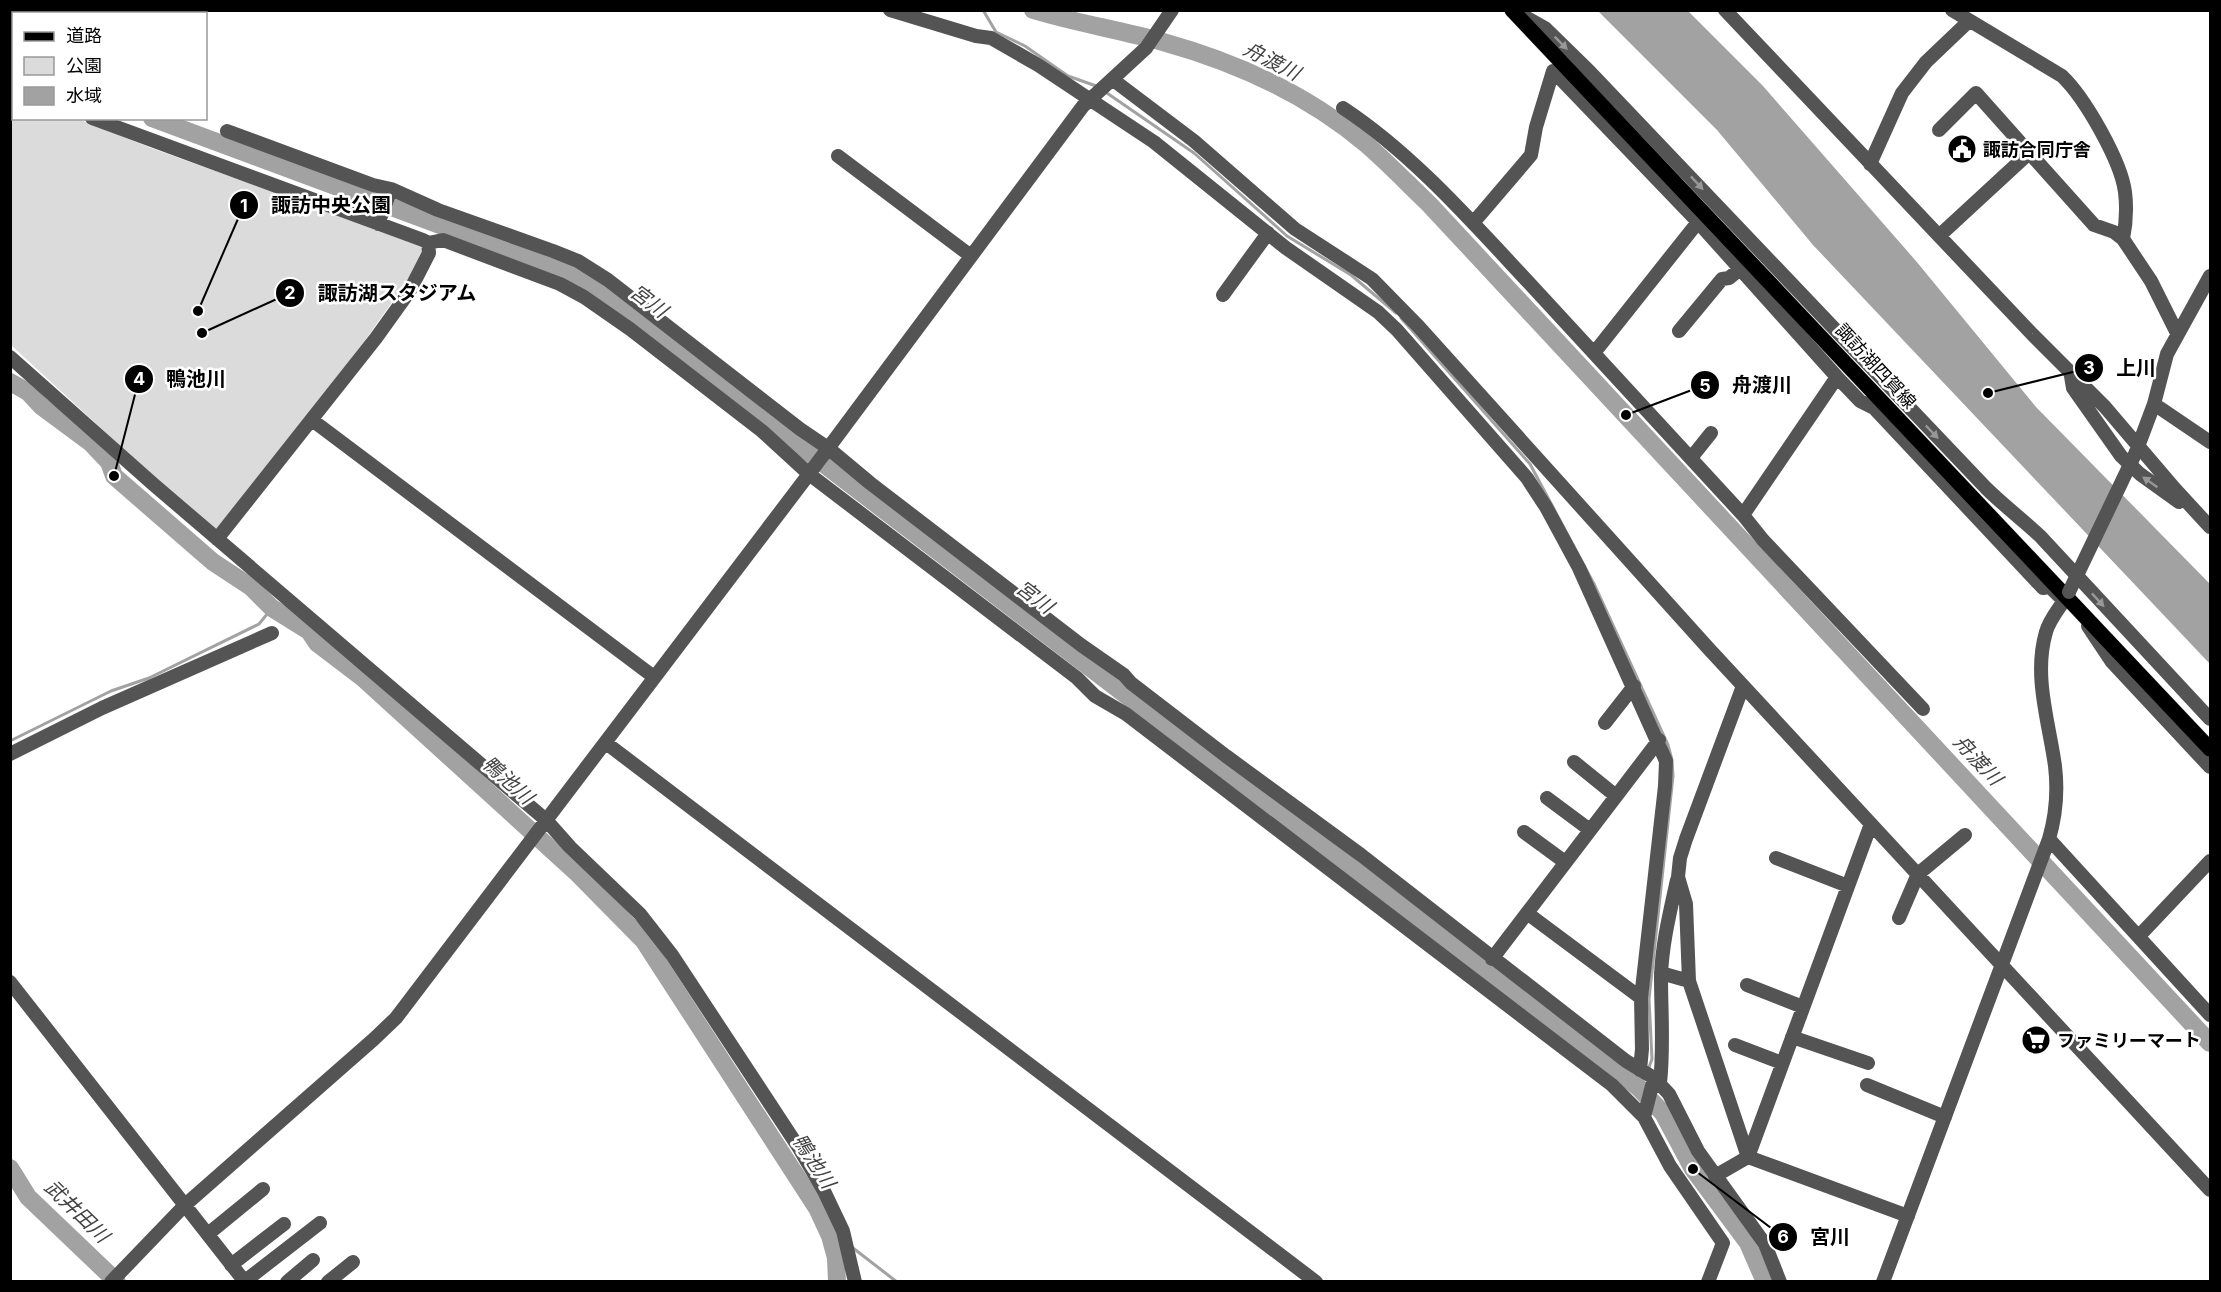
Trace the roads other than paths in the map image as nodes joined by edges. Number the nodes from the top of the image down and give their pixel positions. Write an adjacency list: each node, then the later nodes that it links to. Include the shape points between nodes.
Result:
1 (890, 10): 8 (street, via 991,38)
2 (1172, 10): 7 (street, via 1146,48)
3 (1513, 10): 48 (main road, 諏訪湖四賀線); 55 (street, one-way to 55, via 1545,28 1583,65 1986,488 2040,536)
4 (1725, 10): 15 (street)
5 (1952, 10): 6 (street)
6 (1969, 21): 15 (street, via 1926,62 1902,93); 22 (street, via 2074,87 2113,155 2125,191)
7 (1112, 79): 8 (street); 53 (street, via 1194,141 1295,229 1372,279)
8 (1090, 99): 20 (street, via 1185,165); 24 (street)
9 (1342, 108): 19 (street, via 1406,158)
10 (98, 120): 17 (street)
11 (1939, 129): 13 (street, via 1976,93)
12 (227, 131): 16 (street)
13 (2029, 153): 21 (street); 22 (street, via 2094,225)
14 (838, 156): 24 (street)
15 (1870, 164): 21 (street)
16 (390, 191): 17 (street); 40 (street, via 578,261)
17 (379, 221): 23 (street)
18 (1698, 222): 19 (street, via 1553,71 1531,156); 25 (street); 32 (street)
19 (1473, 223): 32 (street)
20 (1268, 233): 28 (street); 52 (street, via 1378,312 1527,478 1579,568)
21 (1939, 237): 34 (street)
22 (2123, 238): 31 (street, via 2151,281)
23 (428, 243): 37 (street, via 429,253 409,292); 43 (street, via 443,240 584,297)
24 (971, 256): 40 (street)
25 (1740, 268): 30 (street, via 1722,279); 35 (street)
26 (2211, 276): 27 (street)
27 (2203, 292): 29 (street); 31 (street)
28 (1223, 295)
29 (2211, 306)
30 (1679, 331)
31 (2177, 333): 36 (street, via 2167,354)
32 (1594, 353): 42 (street)
33 (10, 357): 47 (street)
34 (2071, 373): 41 (street, via 2105,407); 45 (street, one-way to 34, via 2121,456 2073,388)
35 (1837, 377): 44 (street); 48 (street, via 1874,408 2043,588 2050,586)
36 (2154, 404): 39 (street); 41 (street)
37 (312, 420): 47 (street); 51 (street)
38 (1711, 433): 42 (street)
39 (2211, 442)
40 (827, 449): 43 (street); 80 (street)
41 (2138, 449): 45 (street); 48 (street, bridge)
42 (1691, 458): 44 (street)
43 (811, 471): 51 (street); 96 (street, via 1095,696 1126,714 1603,1077)
44 (1743, 514): 54 (street)
45 (2199, 515): 46 (street)
46 (2211, 527)
47 (217, 539): 65 (street)
48 (2066, 597): 49 (main road, 諏訪湖四賀線); 70 (street, via 2046,630 2042,650 2056,791)
49 (2085, 616): 59 (main road, 諏訪湖四賀線); 62 (street, via 2112,662)
50 (272, 633): 60 (street, via 102,708)
51 (654, 677): 58 (street)
52 (1634, 686): 56 (street); 57 (street)
53 (1743, 686): 66 (street); 75 (street, via 1686,839)
54 (1923, 709)
55 (2211, 719)
56 (1605, 723)
57 (1659, 740): 63 (street); 86 (street, via 1666,760 1665,786)
58 (606, 742): 65 (street); 115 (street)
59 (2211, 749)
60 (10, 754)
61 (1574, 762): 63 (street)
62 (2211, 767)
63 (1616, 796): 67 (street)
64 (1547, 798): 67 (street)
65 (545, 822): 102 (street, via 396,1018); 114 (street, via 640,914 672,955 824,1191 843,1232)
66 (1870, 824): 74 (street); 76 (street)
67 (1590, 830): 73 (street)
68 (1524, 832): 73 (street)
69 (1965, 835): 74 (street)
70 (2048, 843): 79 (street); 81 (street)
71 (1776, 858): 76 (street)
72 (2211, 861): 79 (street)
73 (1566, 862): 77 (street)
74 (1918, 874): 78 (street); 81 (street)
75 (1678, 877): 82 (street, via 1667,922); 83 (street, via 1686,904)
76 (1848, 886): 87 (street)
77 (1527, 913): 80 (street); 86 (street)
78 (1899, 918)
79 (2139, 936): 88 (street)
80 (1492, 958): 93 (street)
81 (2003, 965): 97 (street); 101 (street)
82 (1661, 974): 83 (street); 94 (street, via 1663,1060)
83 (1689, 981): 98 (street)
84 (10, 982): 102 (street)
85 (1747, 985): 87 (street)
86 (1641, 998): 93 (street)
87 (1803, 1007): 89 (street)
88 (2211, 1015)
89 (1792, 1037): 91 (street); 92 (street)
90 (1735, 1045): 91 (street)
91 (1782, 1063): 98 (street)
92 (1868, 1063)
93 (1640, 1070): 94 (street)
94 (1656, 1081): 96 (street); 99 (street, via 1669,1094)
95 (1867, 1085): 97 (street)
96 (1645, 1114): 116 (street, via 1670,1166 1723,1243)
97 (1945, 1117): 103 (street)
98 (1748, 1157): 99 (street); 103 (street)
99 (1715, 1176): 117 (street, via 1766,1244)
100 (263, 1189): 106 (street)
101 (2211, 1190)
102 (185, 1205): 106 (street); 110 (street)
103 (1908, 1216): 118 (street)
104 (320, 1223): 111 (street)
105 (285, 1224): 109 (street)
106 (208, 1234): 109 (street)
107 (313, 1260): 112 (street)
108 (353, 1262): 113 (street)
109 (231, 1265): 111 (street)
110 (111, 1281)
111 (245, 1281)
112 (287, 1281)
113 (328, 1281)
114 (855, 1281)
115 (1316, 1281)
116 (1708, 1281)
117 (1780, 1281)
118 (1883, 1281)

